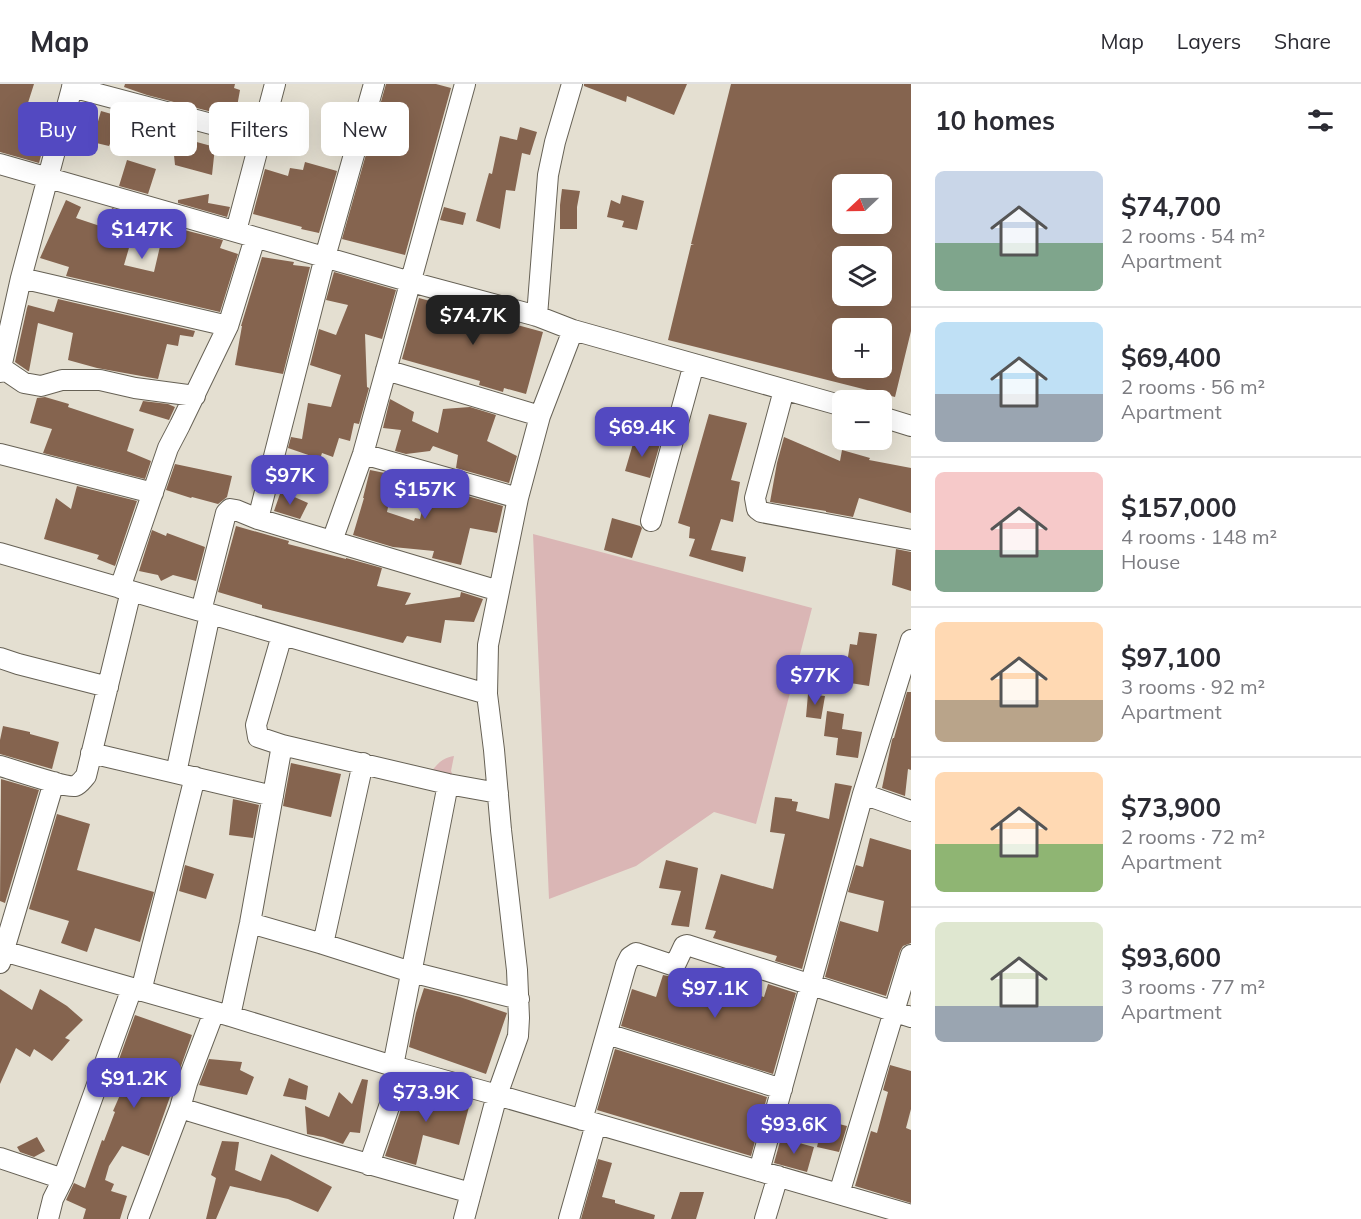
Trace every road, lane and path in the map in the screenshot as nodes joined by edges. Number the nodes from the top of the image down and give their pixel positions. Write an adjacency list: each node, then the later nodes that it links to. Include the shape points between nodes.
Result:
1 (275, 84): 6 (street)
2 (374, 84): 13 (street)
3 (572, 84): 16 (street, via 548,175)
4 (462, 85): 15 (street)
5 (72, 86): 7 (street); 10 (street)
6 (270, 102)
7 (209, 123)
8 (255, 156): 11 (street)
9 (0, 164): 10 (street)
10 (49, 177): 11 (street); 14 (street)
11 (236, 231): 12 (street)
12 (255, 238): 13 (street); 17 (street)
13 (325, 257): 15 (street); 32 (street)
14 (21, 278): 17 (street); 20 (street)
15 (411, 282): 16 (street); 21 (street)
16 (537, 316): 18 (street)
17 (228, 326): 23 (street)
18 (573, 330): 19 (street); 25 (street)
19 (694, 364): 22 (street); 33 (street)
20 (1, 370): 23 (street, via 24,383 41,386 62,380 100,380)
21 (386, 370): 25 (street); 29 (street)
22 (784, 390): 24 (street); 34 (street, via 755,498 756,509)
23 (195, 396): 30 (street, via 168,448)
24 (832, 403)
25 (540, 416): 31 (street)
26 (892, 420): 27 (street)
27 (911, 426)
28 (0, 454): 30 (street)
29 (363, 454): 31 (street); 35 (street)
30 (153, 493): 37 (street)
31 (518, 498): 38 (street)
32 (258, 519): 35 (street); 39 (street, via 236,510 226,513)
33 (651, 521)
34 (911, 540)
35 (332, 541): 38 (street)
36 (0, 553): 37 (street)
37 (125, 589): 39 (street); 43 (street)
38 (499, 591): 44 (street, via 488,645)
39 (206, 613): 40 (street); 49 (street)
40 (282, 635): 44 (street); 45 (street, via 256,725 258,737)
41 (911, 640): 53 (street)
42 (0, 658): 43 (street)
43 (108, 687): 46 (street)
44 (487, 694): 52 (street)
45 (282, 745): 47 (street); 54 (street)
46 (91, 753): 49 (street); 50 (street, via 86,776 76,785)
47 (363, 763): 51 (street); 57 (street)
48 (0, 766): 50 (street)
49 (186, 775): 54 (street); 62 (street)
50 (54, 782): 58 (street)
51 (448, 784): 52 (street); 60 (street)
52 (498, 793): 63 (street)
53 (863, 794): 55 (street); 61 (street)
54 (273, 796): 56 (street)
55 (911, 811)
56 (250, 923): 57 (street); 64 (street)
57 (323, 944): 60 (street)
58 (1, 955): 62 (street)
59 (911, 956): 65 (street)
60 (411, 972): 63 (street); 67 (street)
61 (812, 984): 65 (street); 66 (street, via 687,945 672,965 636,953 626,965); 68 (street)
62 (137, 989): 64 (street); 75 (street)
63 (519, 999): 69 (street, via 518,1036)
64 (222, 1014): 67 (street); 70 (street, via 187,1083)
65 (903, 1014): 77 (street)
66 (607, 1034): 68 (street); 71 (street)
67 (397, 1068): 69 (street); 73 (street)
68 (782, 1089): 74 (street)
69 (497, 1095): 71 (street); 76 (street)
70 (180, 1108): 73 (street); 81 (street)
71 (589, 1122): 74 (street); 83 (street)
72 (0, 1158): 75 (street)
73 (369, 1165): 76 (street)
74 (768, 1174): 77 (street); 84 (street)
75 (63, 1179): 80 (street)
76 (471, 1193): 82 (street)
77 (839, 1194): 78 (street)
78 (861, 1210): 79 (street)
79 (911, 1215)
80 (48, 1219)
81 (138, 1219)
82 (464, 1219)
83 (569, 1219)
84 (765, 1219)

